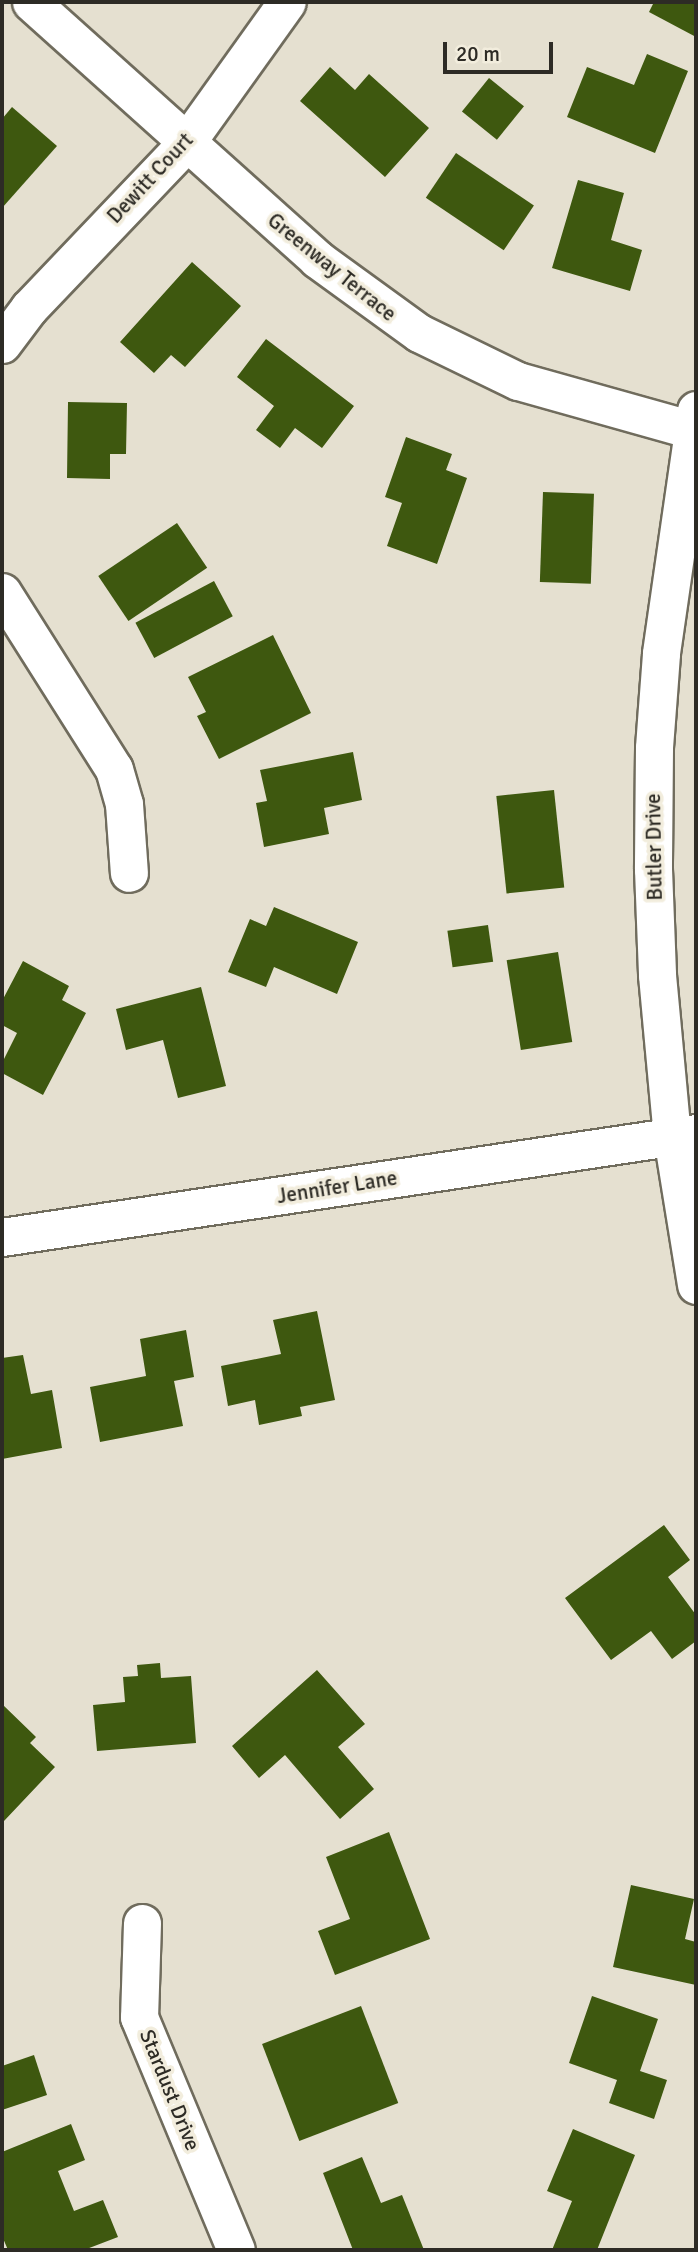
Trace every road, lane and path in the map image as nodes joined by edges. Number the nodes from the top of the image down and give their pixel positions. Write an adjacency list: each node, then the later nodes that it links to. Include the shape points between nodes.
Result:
1 (31, 2): 3 (street, Greenway Terrace)
2 (287, 2): 3 (street, Dewitt Court)
3 (186, 143): 4 (street, Dewitt Court, via 29,308); 5 (street, Greenway Terrace, via 317,259 419,333 529,385)
4 (2, 344)
5 (695, 424): 8 (street, Butler Drive, via 661,654 654,748 657,975)
6 (2, 592): 7 (street, via 114,769 124,804)
7 (129, 873)
8 (684, 1135): 9 (street, Jennifer Lane); 10 (street, Butler Drive)
9 (2, 1237)
10 (696, 1285)
11 (142, 1923): 12 (street, Stardust Drive, via 139,2017)
12 (236, 2250)

